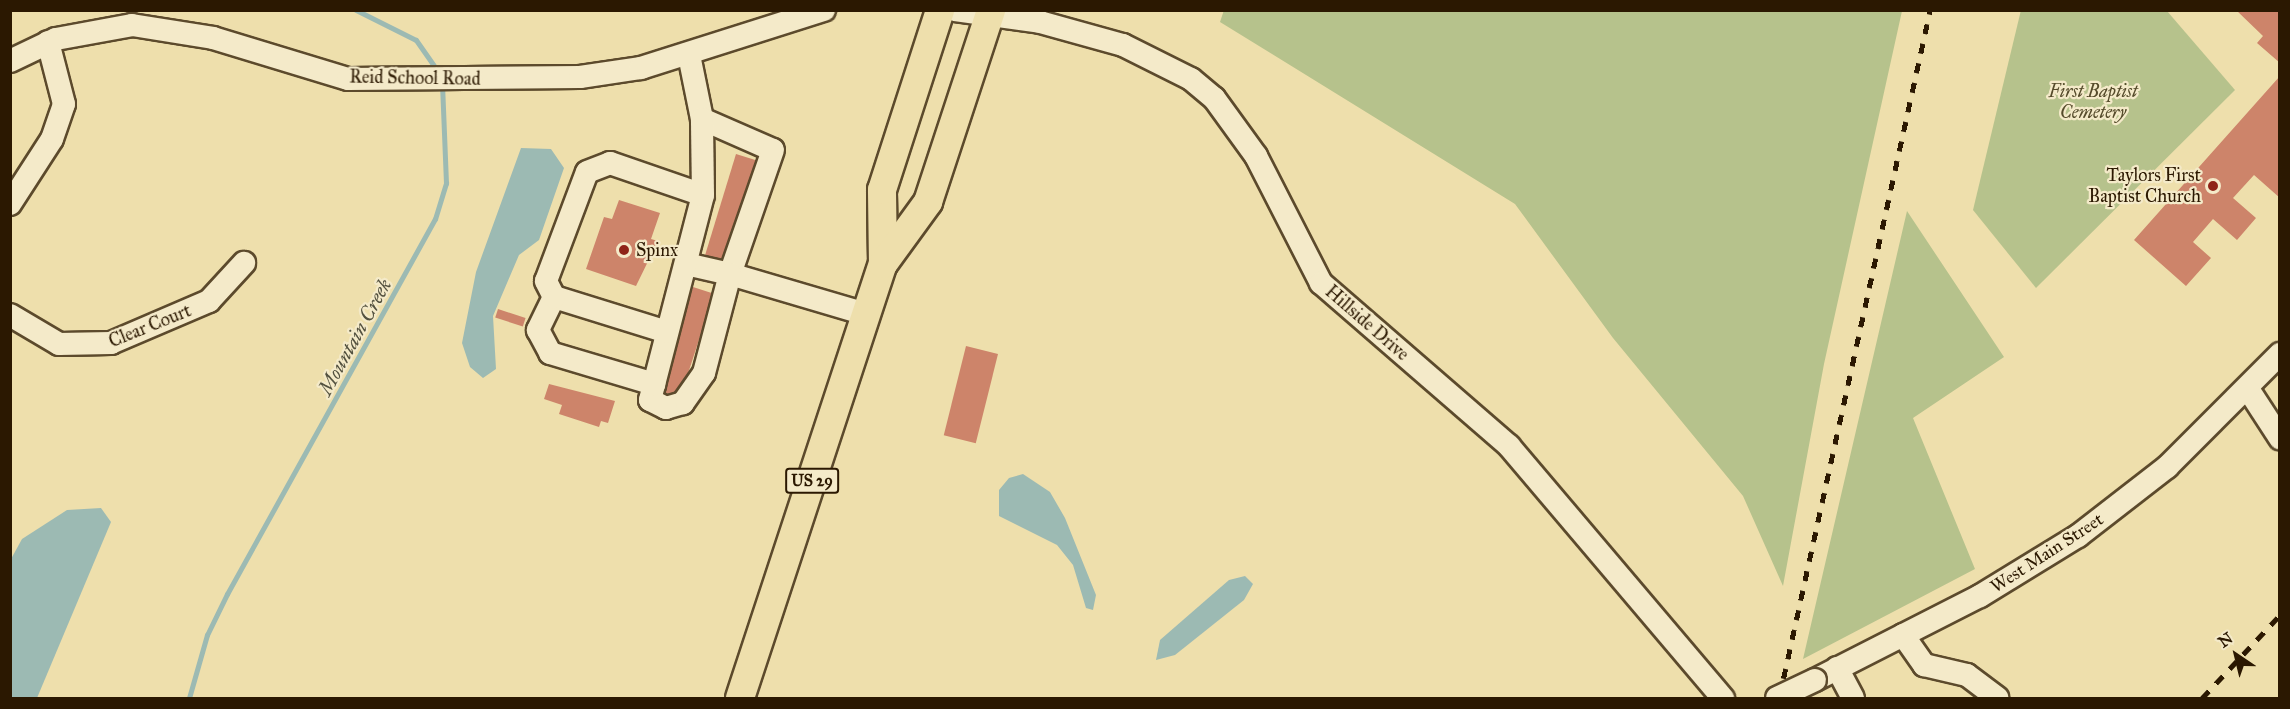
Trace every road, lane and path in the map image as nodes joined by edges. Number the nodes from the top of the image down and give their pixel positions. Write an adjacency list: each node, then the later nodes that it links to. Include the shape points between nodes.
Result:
1 (940, 10): 14 (main road, US 29, via 882,190)
2 (955, 10): 4 (street)
3 (814, 11): 5 (street, Reid School Road)
4 (990, 13): 14 (main road, US 29, via 928,202); 27 (street, Hillside Drive, via 1123,45 1191,78 1214,98 1256,156 1321,283 1509,446)
5 (765, 19): 7 (street, Reid School Road)
6 (48, 42): 7 (street, Reid School Road, via 110,27 172,28 322,74 383,80 610,74); 8 (street, Reid School Road); 11 (street, via 64,104 51,140)
7 (689, 55): 9 (street)
8 (10, 61)
9 (702, 119): 10 (street); 15 (street, via 774,150)
10 (703, 195): 13 (street); 16 (street, via 610,163 586,172 546,280)
11 (10, 204)
12 (244, 263): 18 (street, Clear Court, via 209,301 111,343 58,344)
13 (686, 264): 15 (street); 19 (street)
14 (883, 264): 17 (main road, US 29)
15 (730, 274): 17 (street); 21 (street, via 704,373 683,403 666,408 650,399)
16 (554, 297): 19 (street); 21 (street, via 538,330 550,353)
17 (866, 314): 26 (main road, US 29)
18 (10, 315)
19 (668, 332): 21 (street)
20 (2280, 354): 22 (street, West Main Street)
21 (654, 384)
22 (2248, 389): 23 (street); 24 (street, West Main Street, via 2109,513 2016,574)
23 (2280, 438)
24 (1903, 635): 25 (street, West Main Street); 30 (street, via 1924,665 1967,675)
25 (1837, 668): 28 (street, West Main Street, bridge); 29 (street)
26 (740, 699)
27 (1723, 699)
28 (1777, 699)
29 (1853, 699)
30 (1997, 699)

